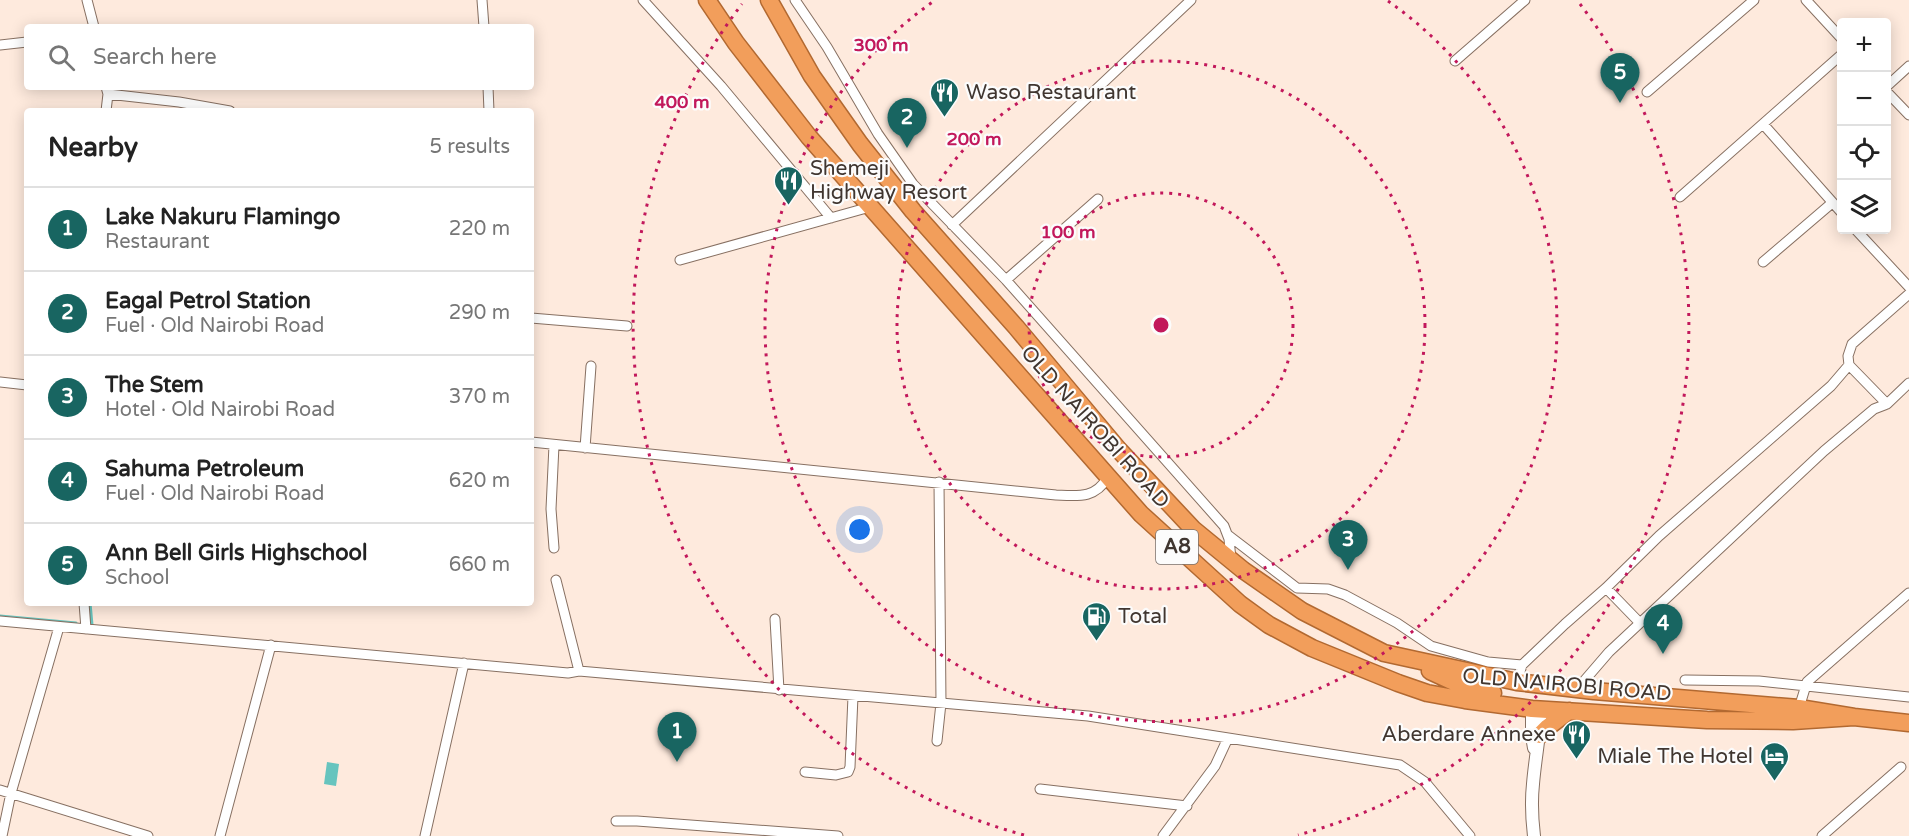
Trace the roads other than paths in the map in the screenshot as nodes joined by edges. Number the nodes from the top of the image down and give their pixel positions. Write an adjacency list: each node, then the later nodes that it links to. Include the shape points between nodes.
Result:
1 (87, 0): 11 (street)
2 (482, 0): 12 (street)
3 (643, 0): 34 (street)
4 (707, 0): 32 (highway, OLD NAIROBI ROAD / A8, via 809,137)
5 (769, 0): 57 (highway, OLD NAIROBI ROAD / A8, via 836,110 912,211 1150,484 1192,529)
6 (1191, 0): 35 (street)
7 (1526, 0): 17 (street)
8 (1754, 0): 22 (street)
9 (1806, 0): 13 (street)
10 (797, 1): 35 (street, via 886,147 913,184)
11 (93, 24)
12 (484, 24)
13 (1837, 34)
14 (24, 42): 15 (street)
15 (0, 45)
16 (1837, 58): 28 (street)
17 (1455, 61)
18 (1909, 66): 19 (street)
19 (1891, 85)
20 (107, 90): 24 (street); 25 (street)
21 (488, 90): 26 (street)
22 (1647, 92)
23 (1891, 94): 27 (street)
24 (178, 107)
25 (106, 108)
26 (489, 108)
27 (1909, 115)
28 (1763, 124): 29 (street); 31 (street)
29 (1680, 197)
30 (1098, 199): 39 (street)
31 (1832, 203): 33 (street); 38 (street)
32 (870, 207): 34 (street); 53 (highway, OLD NAIROBI ROAD / A8)
33 (1837, 208)
34 (831, 218): 37 (street)
35 (952, 225): 39 (street)
36 (1860, 234): 40 (street)
37 (681, 260)
38 (1762, 262)
39 (1006, 280): 55 (street, via 1224,526)
40 (1909, 286)
41 (1909, 294): 44 (street, via 1852,344)
42 (534, 318): 43 (street)
43 (627, 326)
44 (1849, 365): 49 (street); 59 (street, via 1831,386 1659,536)
45 (591, 366): 52 (street)
46 (0, 382): 48 (street)
47 (1909, 383): 49 (street)
48 (24, 385)
49 (1887, 404): 64 (street, via 1874,409 1824,451)
50 (534, 442): 51 (street)
51 (554, 445): 52 (street); 56 (street)
52 (585, 448): 54 (street)
53 (1108, 477): 54 (street, via 1103,485 1082,496); 73 (highway, OLD NAIROBI ROAD / A8, via 1141,514 1240,604 1312,648)
54 (939, 482): 82 (street)
55 (1228, 536): 57 (street); 71 (street, via 1297,588 1328,589 1345,595 1431,646 1488,662)
56 (554, 548)
57 (1231, 561): 68 (highway, OLD NAIROBI ROAD / A8, via 1302,611)
58 (556, 580): 72 (street)
59 (1606, 588): 64 (street); 71 (street)
60 (1909, 593): 76 (street)
61 (84, 606): 66 (street)
62 (775, 619): 78 (street)
63 (0, 621): 65 (street)
64 (1640, 623): 77 (street, via 1608,652)
65 (59, 627): 66 (street); 96 (street)
66 (86, 629): 67 (street)
67 (271, 645): 70 (street); 102 (street)
68 (1384, 653): 69 (highway, OLD NAIROBI ROAD / A8); 73 (highway, via 1386,666 1380,672)
69 (1412, 659): 75 (highway, OLD NAIROBI ROAD / A8); 83 (highway, via 1469,689)
70 (464, 663): 72 (street); 103 (street)
71 (1521, 665): 75 (street)
72 (579, 671): 78 (street)
73 (1371, 672): 83 (highway, OLD NAIROBI ROAD / A8, via 1427,693)
74 (1685, 680): 76 (street)
75 (1517, 682): 77 (highway, OLD NAIROBI ROAD / A8)
76 (1806, 685): 80 (street); 84 (street)
77 (1578, 688): 81 (highway, OLD NAIROBI ROAD / A8)
78 (779, 690): 79 (street)
79 (853, 696): 82 (street); 93 (street, via 849,770 837,775)
80 (1909, 697)
81 (1712, 701): 83 (highway, via 1552,701); 84 (highway, OLD NAIROBI ROAD / A8)
82 (941, 703): 89 (street, via 1088,716); 90 (street)
83 (1537, 707): 85 (highway, OLD NAIROBI ROAD / A8); 88 (street); 91 (street, via 1532,736)
84 (1799, 708): 86 (highway, OLD NAIROBI ROAD / A8)
85 (1569, 711): 86 (highway, OLD NAIROBI ROAD / A8, via 1707,720); 88 (highway)
86 (1854, 717): 87 (highway, OLD NAIROBI ROAD / A8)
87 (1909, 723)
88 (1540, 735): 91 (street)
89 (1228, 738): 97 (street, via 1215,766); 106 (street, via 1400,765 1425,782)
90 (937, 741)
91 (1536, 756): 107 (street)
92 (1900, 767): 108 (street)
93 (805, 772)
94 (1040, 789): 97 (street)
95 (0, 790): 96 (street)
96 (11, 793): 100 (street); 101 (street)
97 (1187, 806): 105 (street)
98 (616, 821): 99 (street)
99 (737, 832): 104 (street)
100 (2, 836)
101 (148, 836)
102 (220, 836)
103 (424, 836)
104 (838, 836)
105 (1163, 836)
106 (1470, 836)
107 (1534, 836)
108 (1822, 836)

